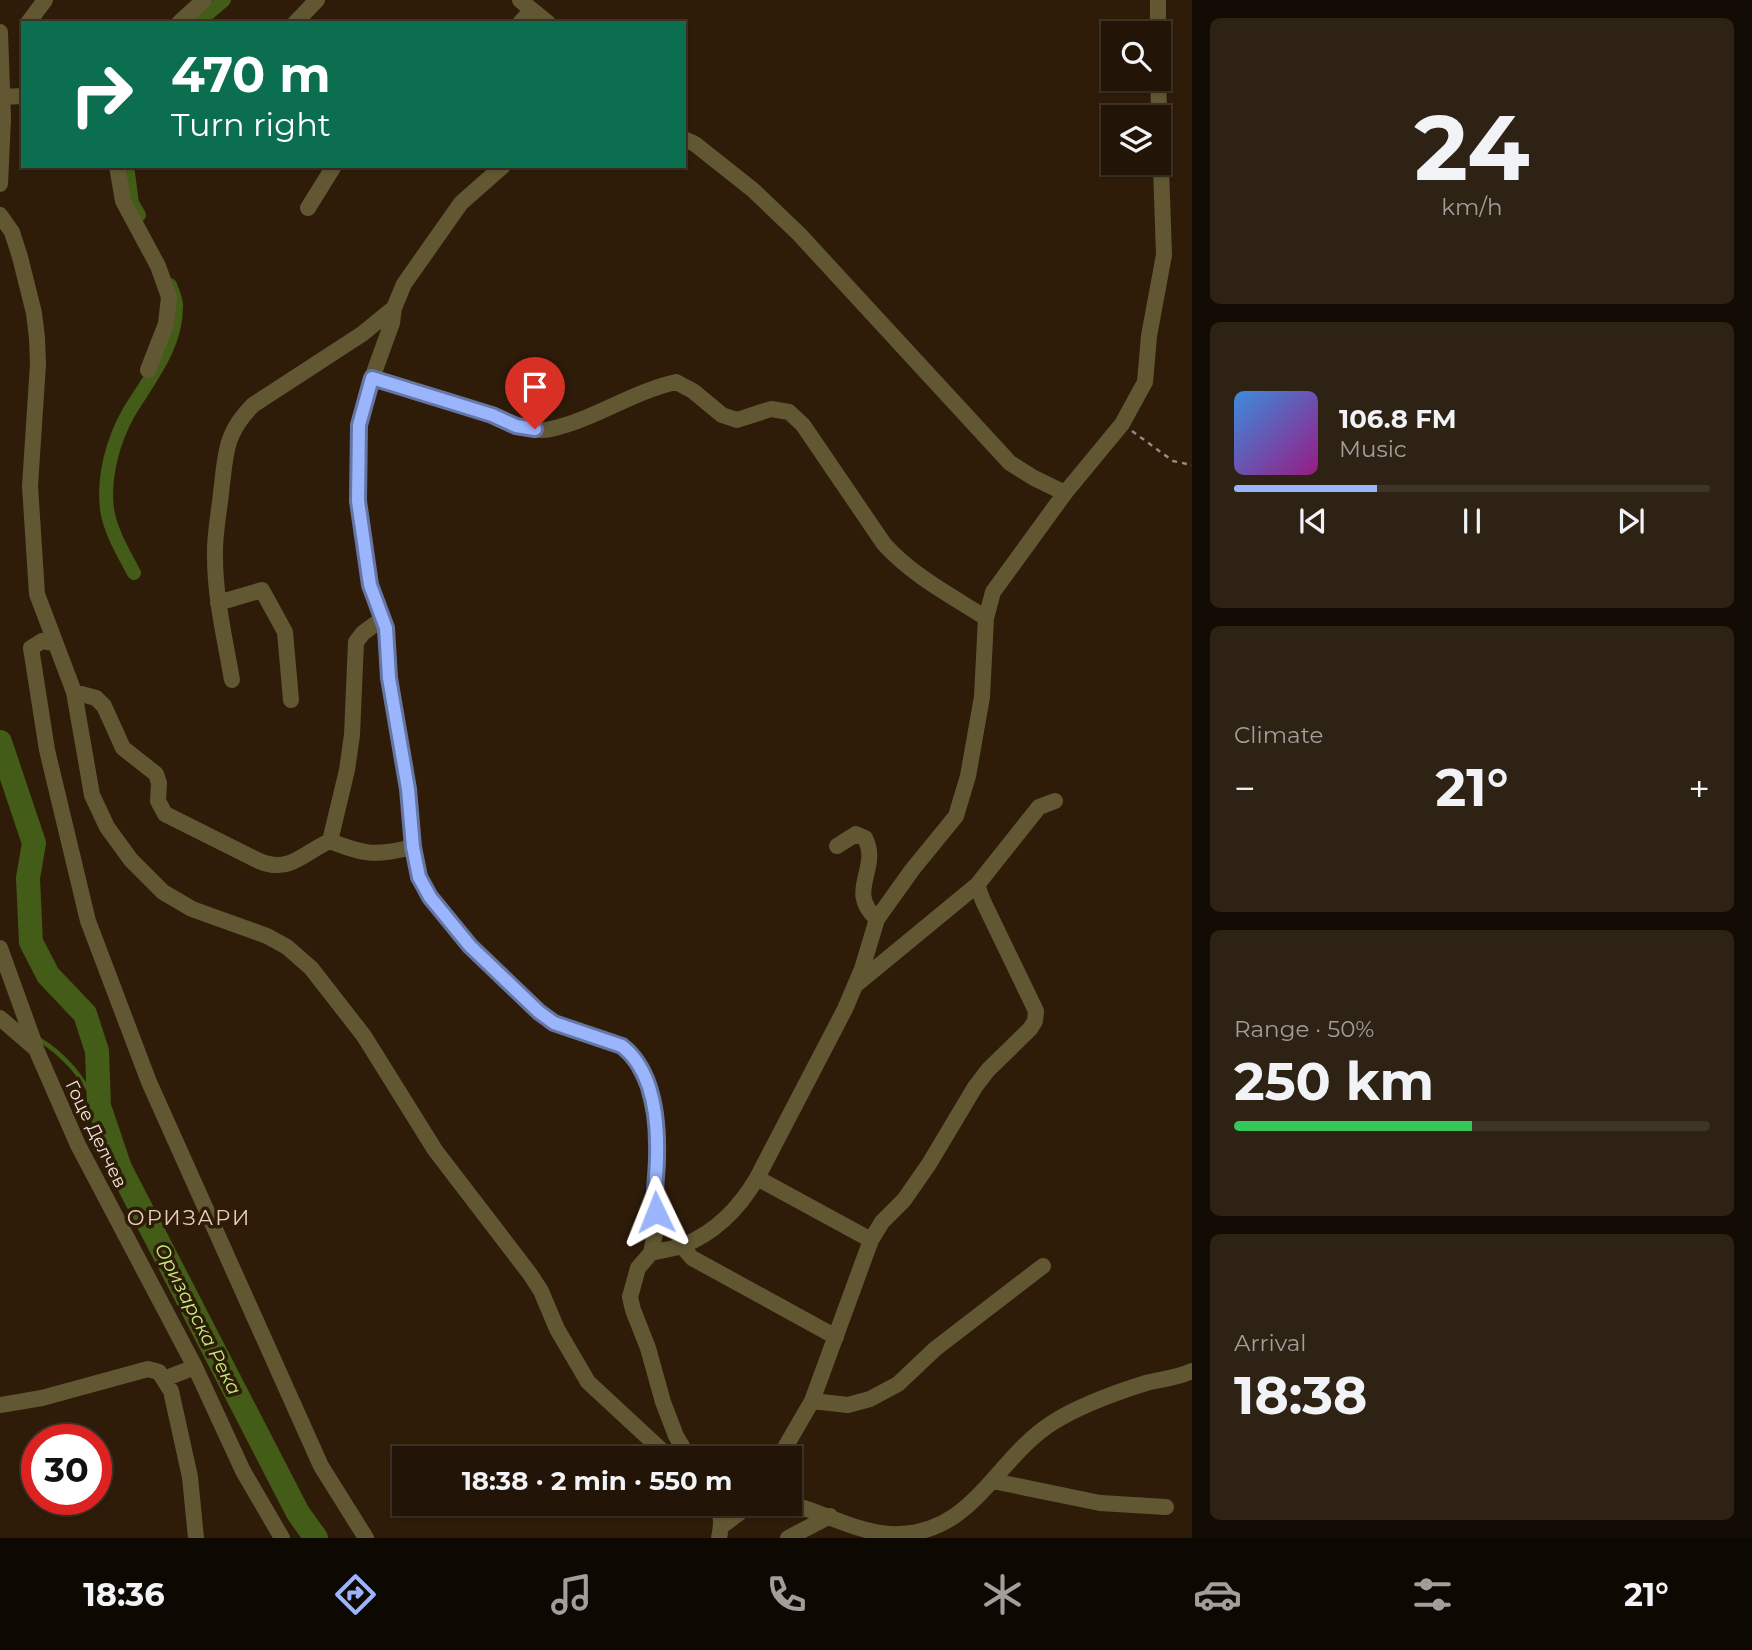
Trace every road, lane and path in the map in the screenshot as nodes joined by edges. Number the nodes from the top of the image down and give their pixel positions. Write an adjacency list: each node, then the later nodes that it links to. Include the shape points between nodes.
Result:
1 (45, 0): 6 (street)
2 (204, 0): 7 (street)
3 (317, 0): 8 (street)
4 (1158, 0): 10 (street)
5 (526, 5): 9 (street)
6 (29, 21)
7 (180, 21)
8 (297, 21)
9 (546, 21)
10 (1158, 21)
11 (21, 28): 12 (street)
12 (0, 34): 14 (street)
13 (21, 96): 14 (street)
14 (2, 97): 20 (street)
15 (686, 140): 28 (street, via 753,190 799,234 1010,463)
16 (117, 168): 24 (street, via 123,201 169,297 166,324)
17 (333, 168): 21 (street)
18 (501, 168): 23 (street, via 455,210 404,284)
19 (1161, 175): 26 (street, via 1164,255 1145,382)
20 (0, 184)
21 (308, 208)
22 (0, 215): 32 (street, via 12,232 34,313 38,364 30,486 34,561 37,594)
23 (394, 308): 25 (street); 29 (street, via 240,418 226,453 215,555)
24 (148, 370)
25 (372, 378): 30 (street, via 535,429 580,421 650,388 676,382 722,415 737,420 771,409 789,412 895,556 931,585); 31 (street, via 359,425 358,501 370,585)
26 (1122, 424): 27 (path, via 1173,461); 28 (street)
27 (1192, 465)
28 (1065, 493): 30 (street, via 1005,573 993,592)
29 (218, 603): 33 (street); 35 (street, via 262,590 285,632)
30 (986, 618): 41 (street, via 982,697 956,816)
31 (382, 619): 37 (street, via 356,642 352,735); 39 (street)
32 (54, 643): 34 (street); 68 (street, via 42,641 31,648 47,750 88,921 149,1082 315,1454)
33 (232, 680)
34 (74, 692): 37 (street, via 96,698 104,706 123,748 156,774 158,802 165,814 271,866 289,864); 57 (street, via 92,795 107,827 131,860 163,892 192,909 267,936 311,968 364,1036 435,1150 530,1274 587,1382)
35 (291, 700)
36 (1055, 801): 40 (street, via 1039,807)
37 (330, 841): 39 (street, via 378,854)
38 (837, 846): 41 (street, via 856,834 865,838 871,853 863,903)
39 (413, 847): 49 (street, via 419,877 430,897 470,946 554,1023 622,1046 639,1067 657,1126 656,1229)
40 (977, 885): 43 (street); 47 (street, via 1035,1011 1035,1021 975,1087 929,1164)
41 (877, 919): 43 (street)
42 (0, 948): 45 (street)
43 (856, 984): 46 (street)
44 (0, 1018): 45 (street, Гоце Делчев)
45 (36, 1049): 52 (street, Гоце Делчев, via 78,1145)
46 (757, 1178): 47 (street); 48 (street, via 745,1198 716,1227)
47 (871, 1240): 51 (street)
48 (682, 1246): 49 (street); 51 (street, via 692,1258)
49 (651, 1254): 58 (street, via 638,1268 632,1285 633,1310)
50 (1043, 1266): 55 (street, via 935,1349 898,1384 848,1405)
51 (836, 1337): 55 (street)
52 (195, 1367): 54 (street); 67 (street, Гоце Делчев, via 243,1471)
53 (1192, 1371): 60 (street, via 1113,1393 1052,1423)
54 (164, 1379): 56 (street, via 148,1369); 66 (street, via 171,1391 190,1478)
55 (812, 1401): 59 (street)
56 (0, 1405)
57 (657, 1446)
58 (682, 1446)
59 (786, 1446)
60 (993, 1481): 62 (street, via 1100,1503); 64 (street, via 969,1508 922,1532 890,1534)
61 (802, 1507): 64 (street)
62 (1166, 1507)
63 (738, 1516): 65 (street)
64 (830, 1516): 69 (street)
65 (720, 1532)
66 (196, 1538)
67 (282, 1538)
68 (366, 1538)
69 (788, 1538)

